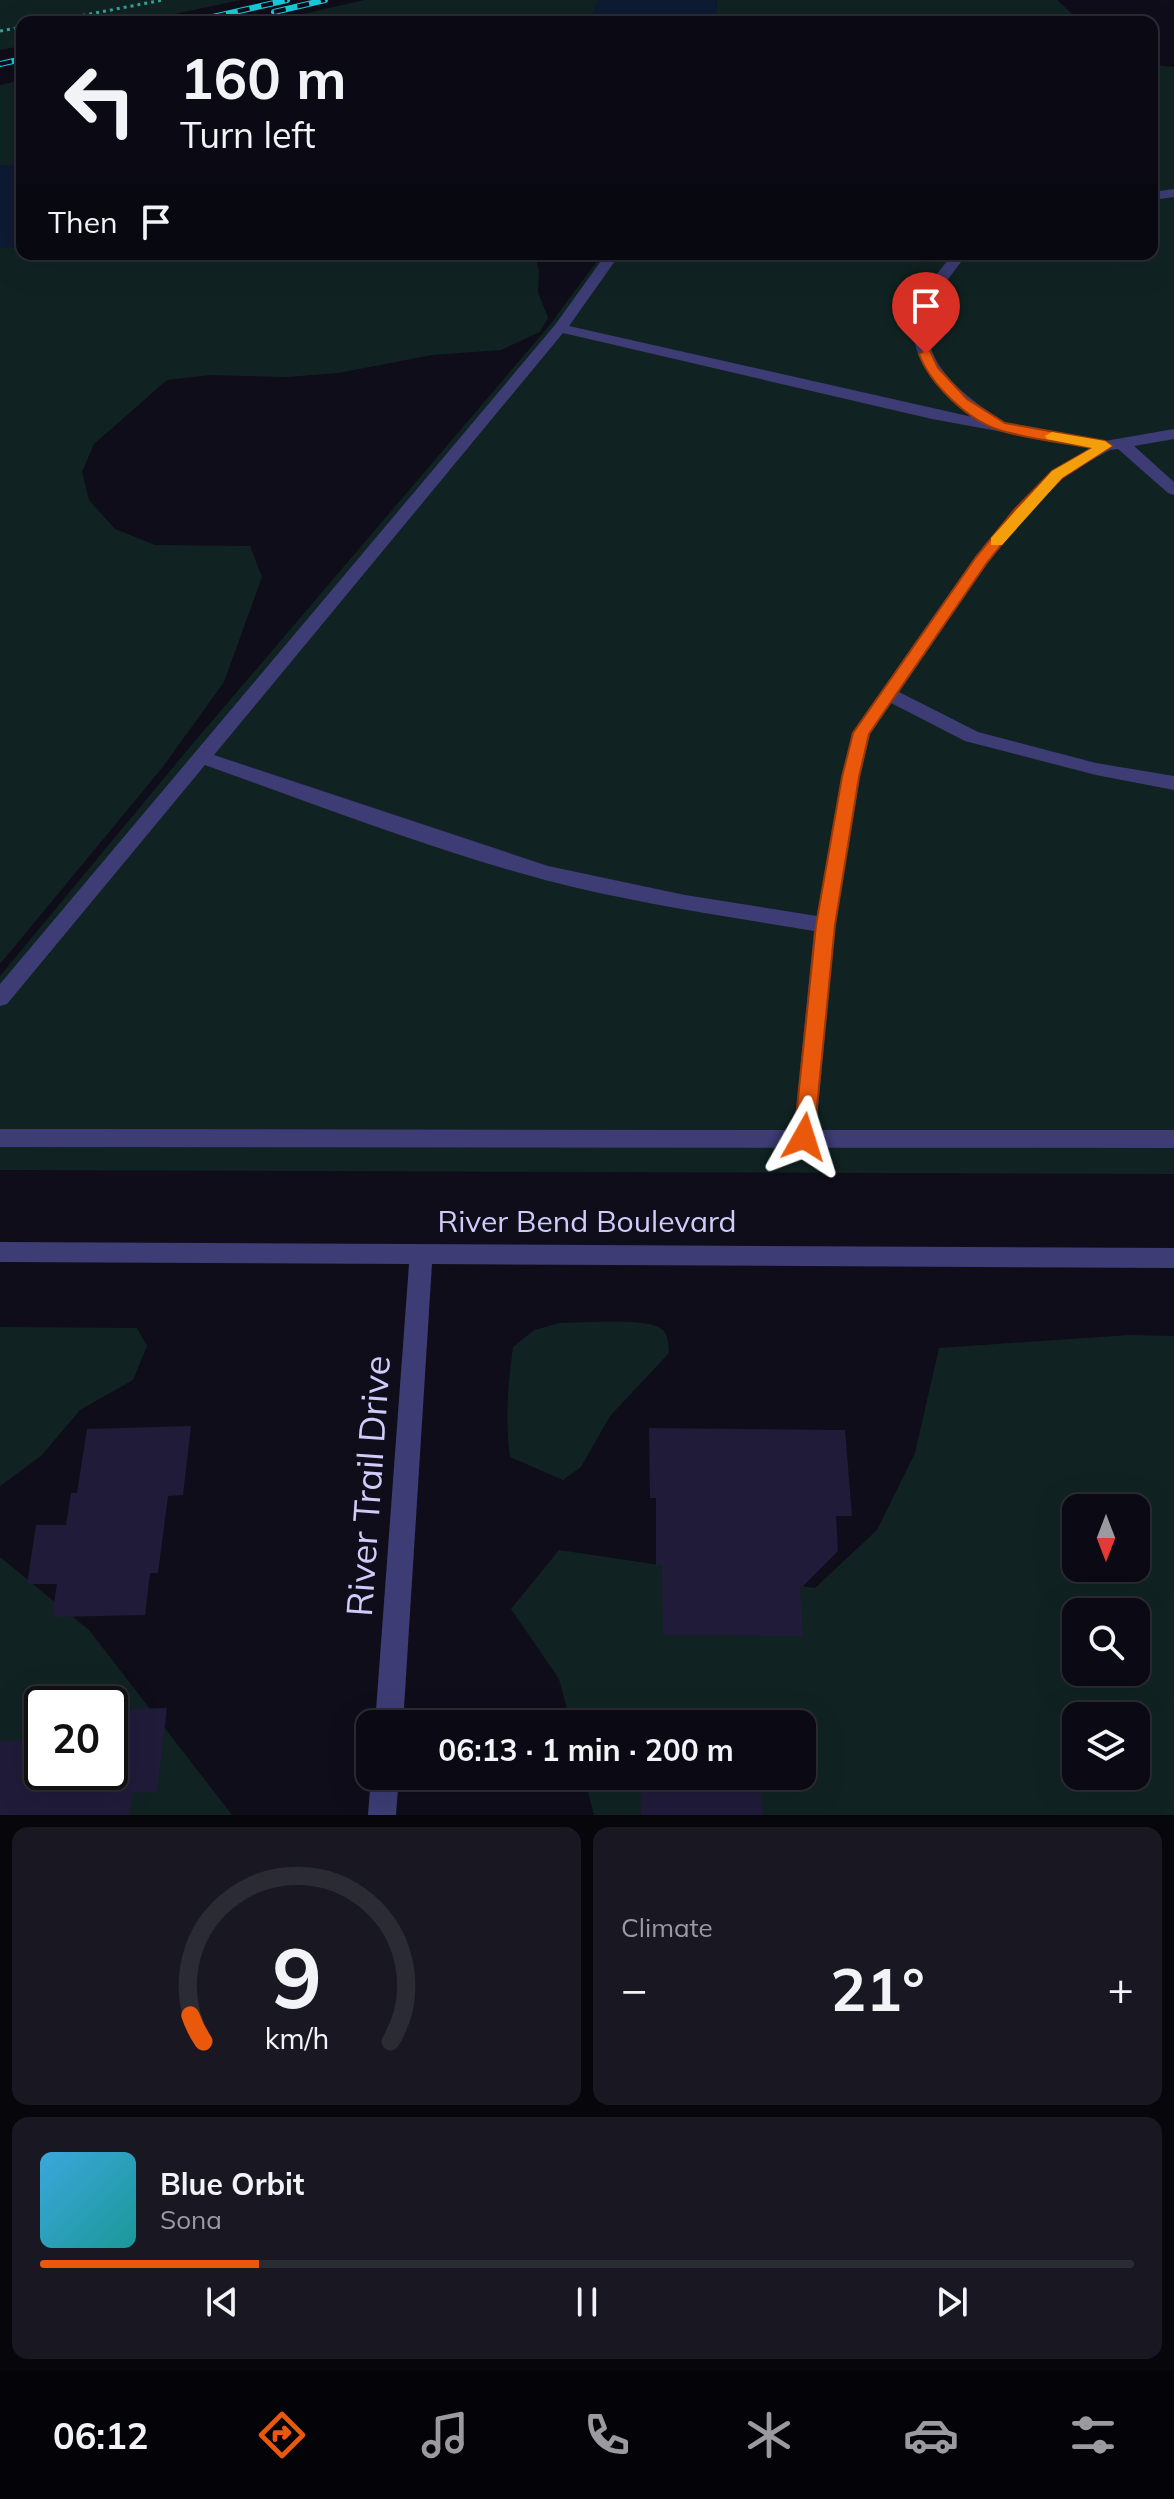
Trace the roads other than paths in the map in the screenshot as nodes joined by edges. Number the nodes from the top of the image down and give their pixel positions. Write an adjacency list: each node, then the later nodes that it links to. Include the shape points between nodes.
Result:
1 (609, 260): 3 (street)
2 (956, 260): 4 (street, via 924,308 920,339 931,370 962,402)
3 (560, 328): 4 (street); 9 (street)
4 (1001, 426): 6 (street)
5 (1174, 434): 6 (street)
6 (1113, 444): 7 (street); 8 (street, via 1057,475 1020,512)
7 (1174, 490)
8 (887, 694): 10 (street, via 972,737); 11 (street, via 861,733)
9 (203, 758): 11 (street, via 547,873); 12 (street)
10 (1174, 783)
11 (825, 925): 13 (street)
12 (0, 998)
13 (804, 1137): 14 (street); 15 (street)
14 (0, 1138)
15 (1174, 1139)
16 (0, 1252): 17 (street, River Bend Boulevard)
17 (421, 1253): 18 (street, River Bend Boulevard); 19 (street, River Trail Drive)
18 (1174, 1258)
19 (390, 1710)
20 (384, 1790): 21 (street)
21 (382, 1815)

